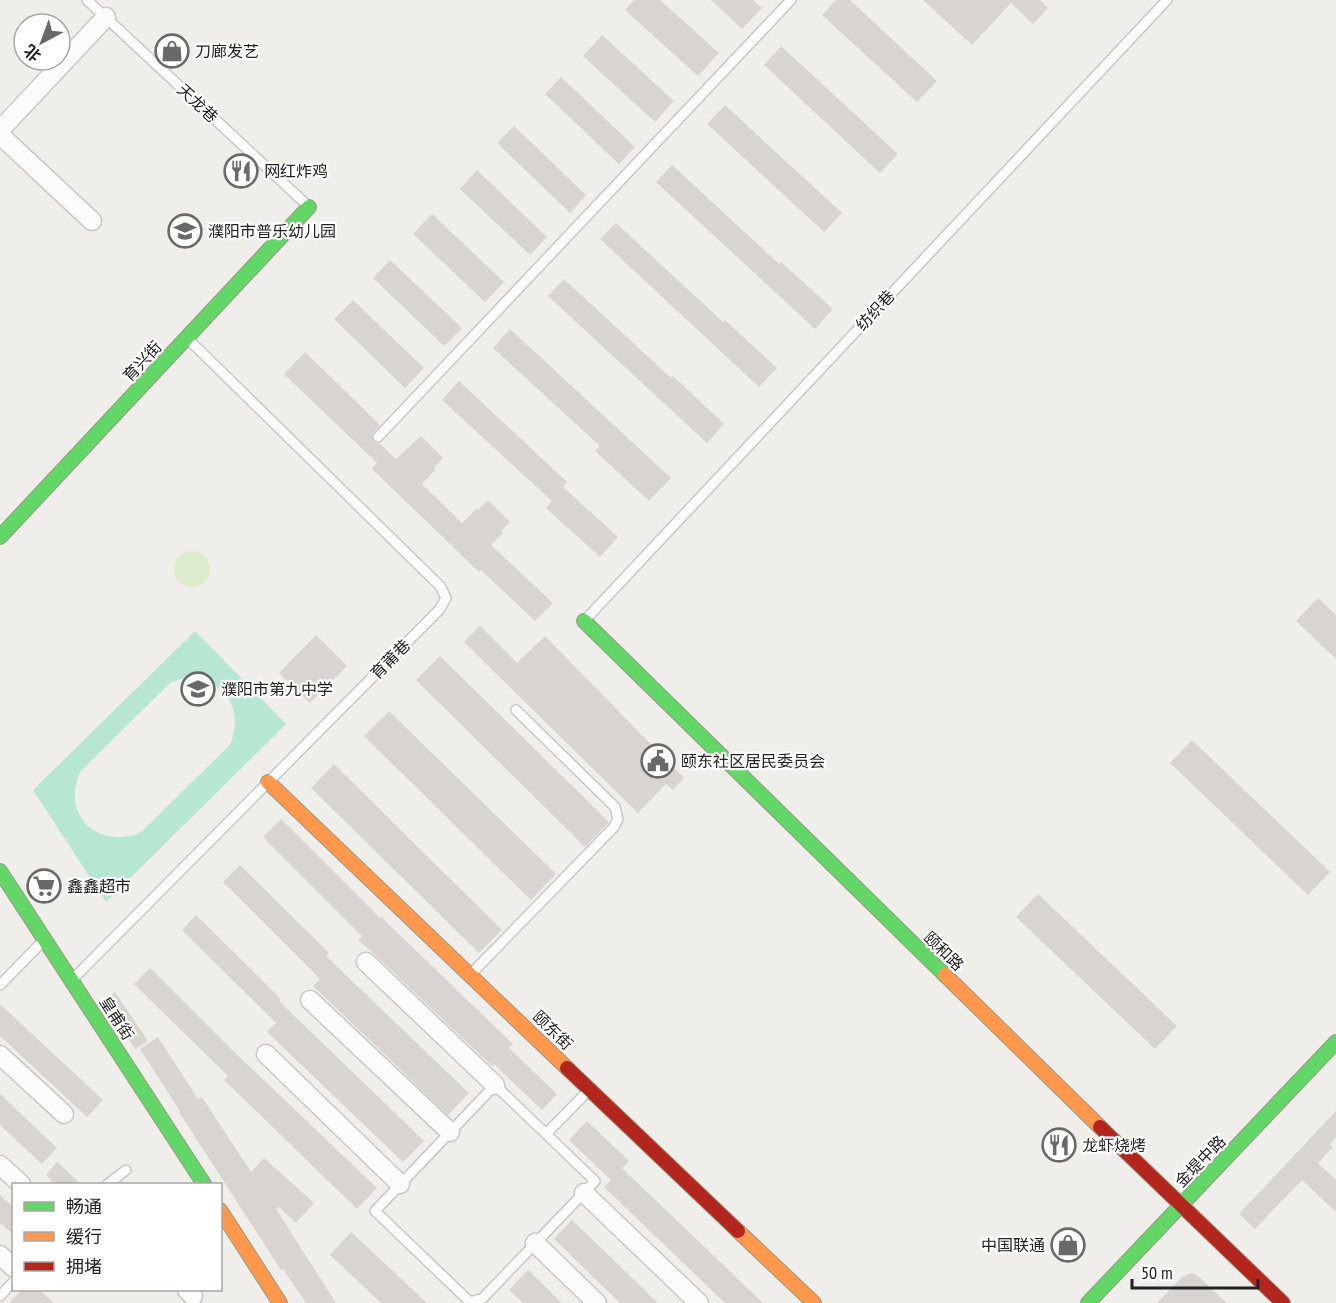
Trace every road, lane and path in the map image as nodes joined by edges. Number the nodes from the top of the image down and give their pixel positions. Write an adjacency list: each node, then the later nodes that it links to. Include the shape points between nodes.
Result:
1 (87, 0): 4 (lane, 天龙巷)
2 (791, 0): 10 (lane)
3 (1167, 0): 12 (lane, 纺织巷)
4 (106, 17): 5 (street); 7 (lane, 天龙巷)
5 (0, 130)
6 (0, 135): 8 (street)
7 (309, 207): 9 (street, 育兴街)
8 (92, 221)
9 (187, 338): 11 (street, 育兴街); 14 (lane, 育莆巷, via 440,586 446,598 440,609)
10 (378, 437)
11 (0, 537)
12 (584, 621): 37 (street, 颐和路)
13 (516, 710): 18 (lane, via 615,807 618,819)
14 (268, 782): 18 (street, 颐东街); 19 (lane, 育莆巷)
15 (0, 871): 16 (street, 皇甫街)
16 (45, 939): 19 (street, 皇甫街); 20 (lane)
17 (366, 962): 25 (street)
18 (471, 975): 26 (street, 颐东街)
19 (72, 980): 34 (street, 皇甫街)
20 (0, 985)
21 (310, 1000): 28 (street)
22 (1336, 1042): 37 (street, 金堤中路)
23 (266, 1054): 35 (street)
24 (0, 1055): 27 (street)
25 (495, 1085): 28 (lane); 29 (lane)
26 (590, 1089): 29 (lane); 47 (street, 颐东街)
27 (64, 1114)
28 (450, 1132): 35 (lane)
29 (546, 1134): 36 (lane, via 595,1181)
30 (0, 1165): 32 (street)
31 (126, 1170): 33 (lane)
32 (19, 1183)
33 (110, 1183)
34 (203, 1183)
35 (400, 1184): 39 (lane, via 375,1211 470,1302 483,1298)
36 (584, 1192): 39 (lane); 46 (street)
37 (1180, 1206): 48 (street, 金堤中路); 49 (street, 颐和路)
38 (222, 1213): 44 (street)
39 (535, 1243): 45 (street)
40 (0, 1255): 41 (street)
41 (12, 1266)
42 (12, 1283): 43 (lane)
43 (0, 1296)
44 (280, 1303)
45 (597, 1303)
46 (699, 1303)
47 (814, 1303)
48 (1088, 1303)
49 (1283, 1303)

